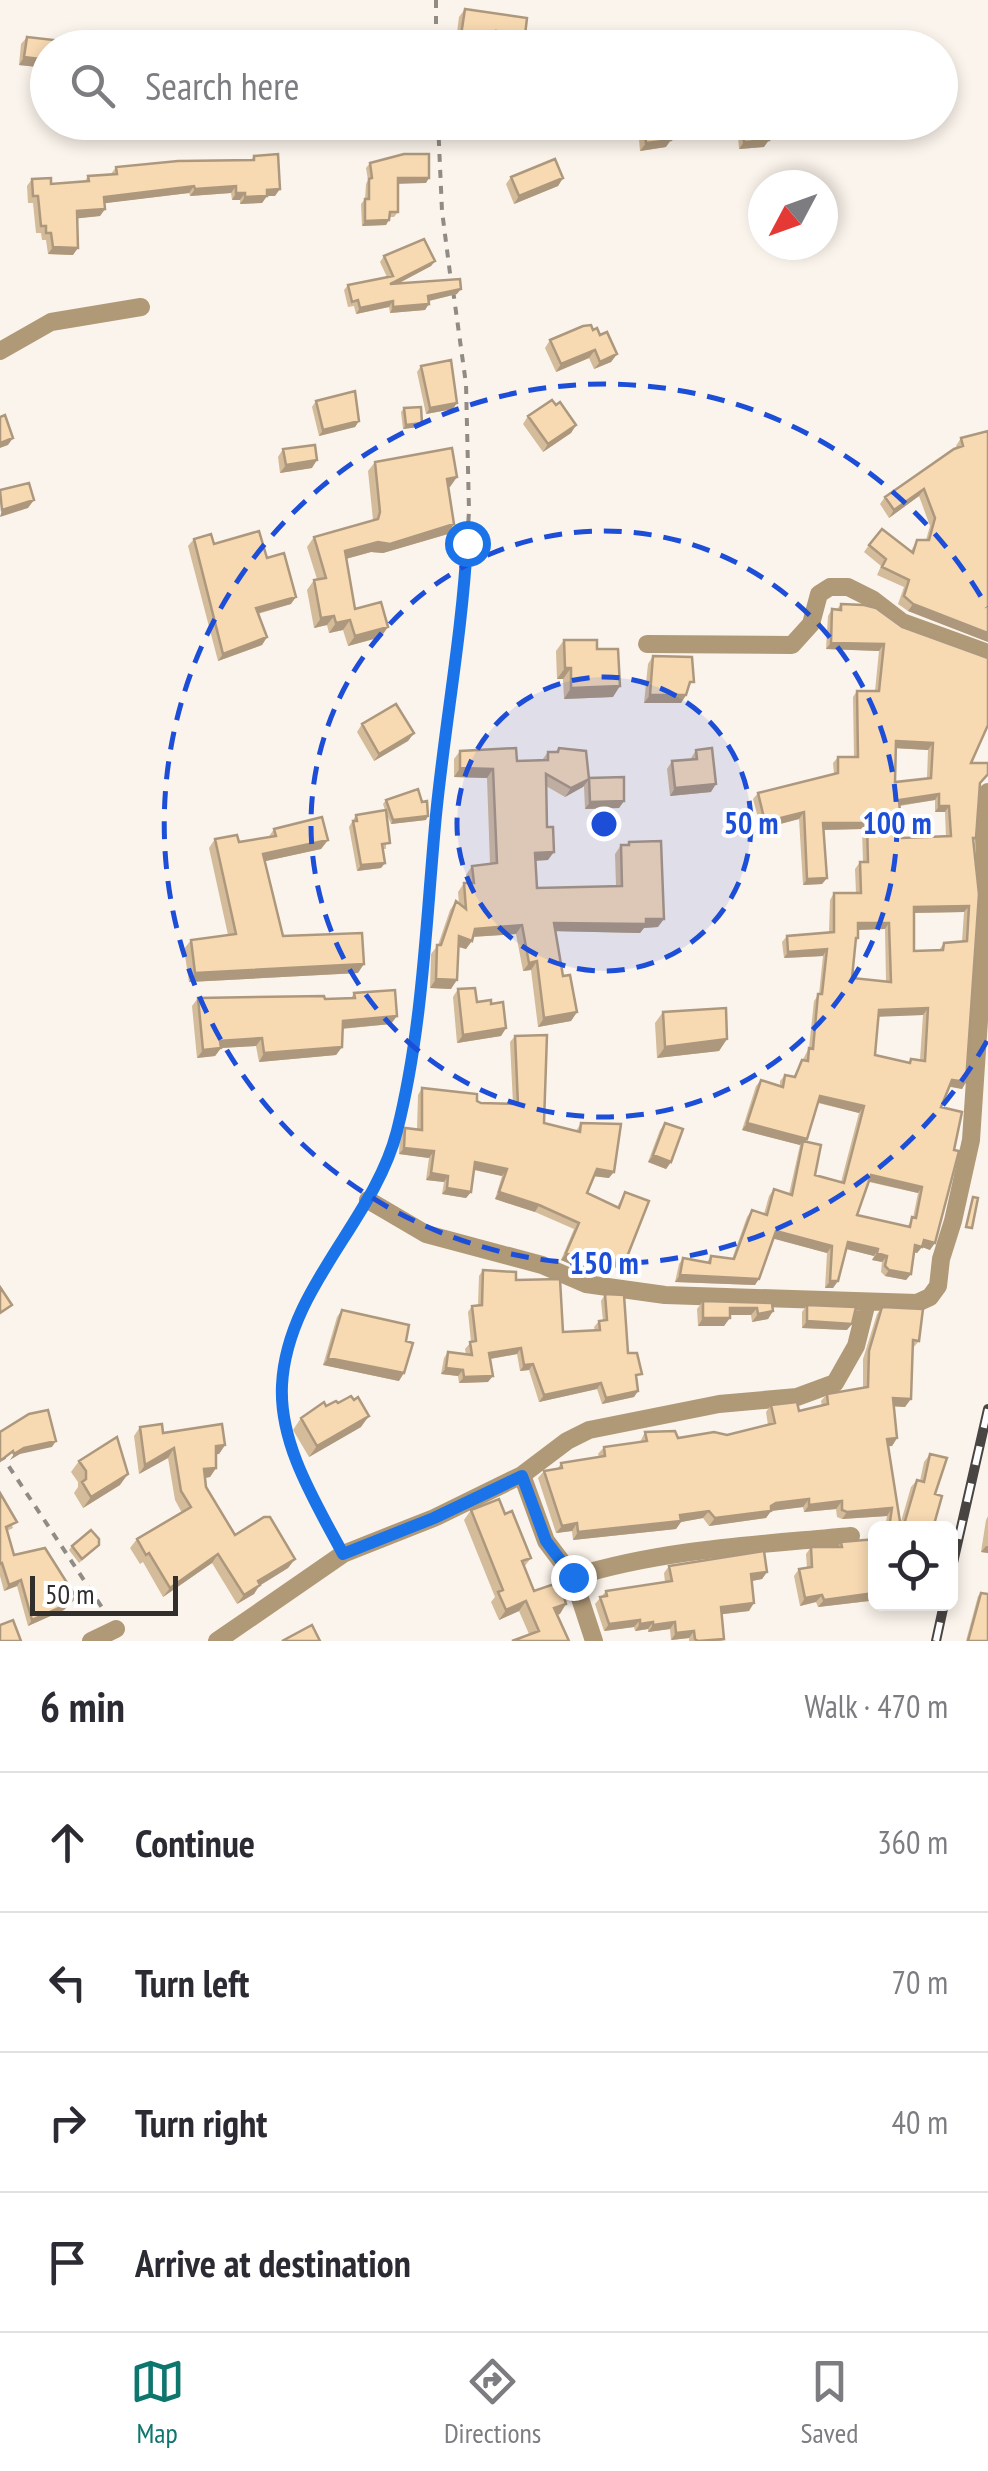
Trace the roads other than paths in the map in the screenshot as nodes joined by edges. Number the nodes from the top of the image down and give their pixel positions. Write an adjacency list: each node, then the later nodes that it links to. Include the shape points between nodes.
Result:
1 (141, 308): 2 (street, via 51,322)
2 (0, 351)
3 (647, 644): 4 (street, via 792,645 811,624 819,594 830,587 848,588 902,622)
4 (988, 653)
5 (988, 792): 7 (street, via 971,1140 938,1286 917,1304)
6 (368, 1200): 7 (street, via 426,1234 542,1265 586,1284 665,1295)
7 (867, 1302): 8 (street, via 856,1346 836,1383 798,1397 612,1422 567,1441)
8 (522, 1476): 10 (street, via 546,1541); 13 (street, via 343,1554)
9 (851, 1536): 10 (street, via 673,1553)
10 (573, 1577): 14 (street)
11 (116, 1629): 12 (street)
12 (91, 1641)
13 (217, 1641)
14 (594, 1641)

